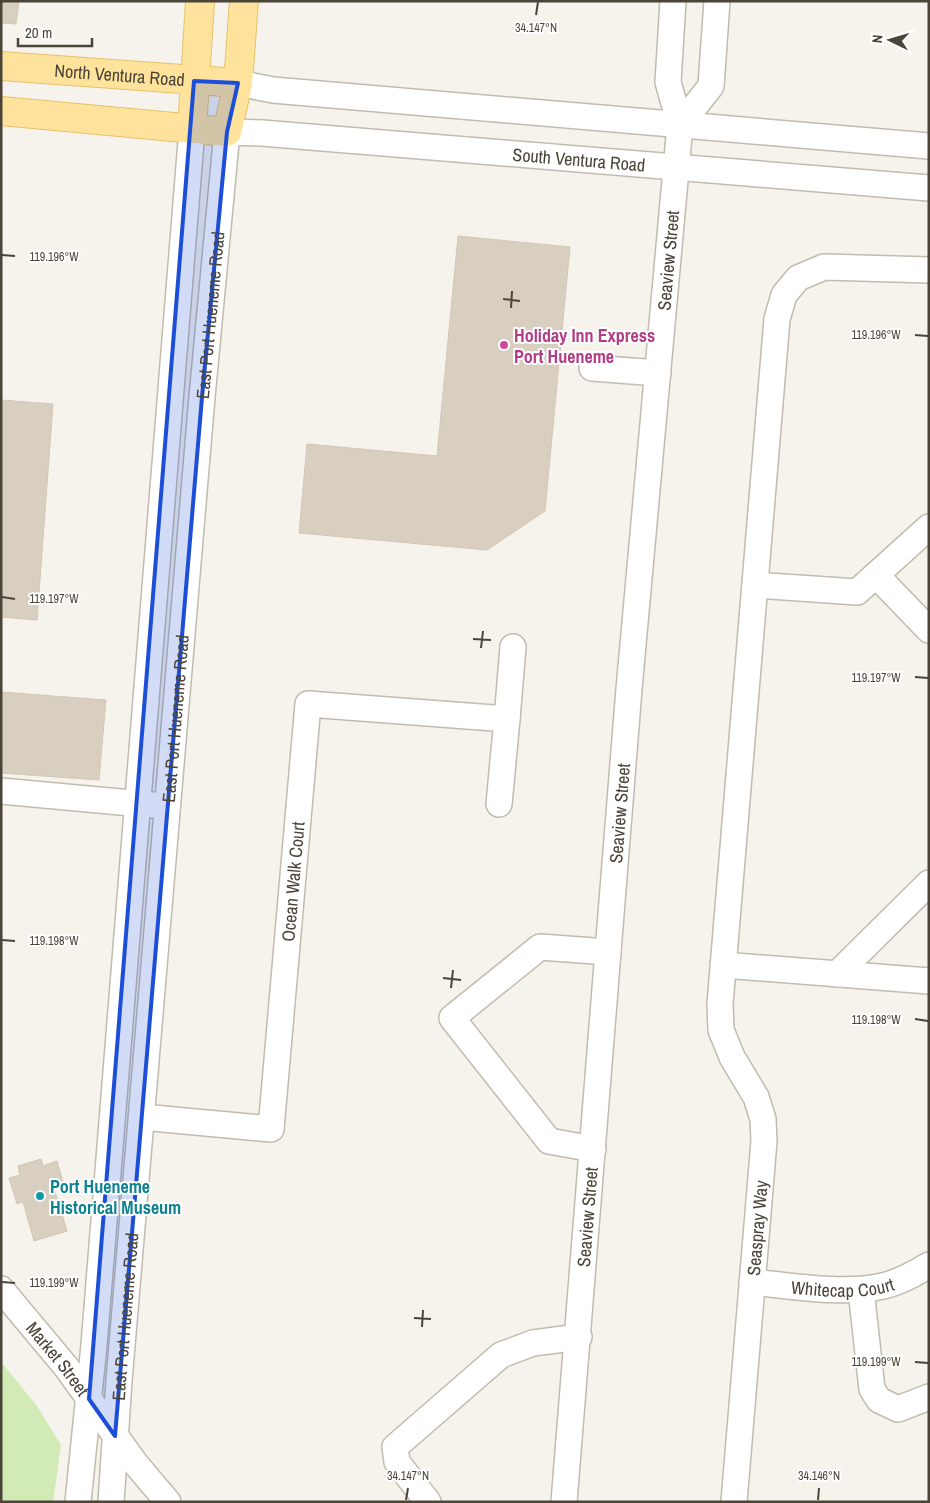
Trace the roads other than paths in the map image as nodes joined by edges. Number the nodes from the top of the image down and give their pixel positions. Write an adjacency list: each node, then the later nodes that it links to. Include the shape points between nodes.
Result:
1 (200, 1): 6 (main road, East Port Hueneme Road)
2 (244, 1): 7 (main road, East Port Hueneme Road)
3 (673, 1): 9 (street, Seaview Street, via 668,82)
4 (717, 1): 9 (street, via 711,86)
5 (1, 66): 6 (main road, North Ventura Road)
6 (194, 81): 7 (main road, North Ventura Road); 10 (main road, East Port Hueneme Road)
7 (238, 83): 9 (street, via 274,90); 11 (main road, East Port Hueneme Road)
8 (1, 111): 10 (main road)
9 (680, 125): 12 (street); 13 (street, Seaview Street)
10 (192, 129): 11 (main road); 25 (street, East Port Hueneme Road)
11 (227, 132): 13 (street, South Ventura Road, via 262,132); 27 (street, East Port Hueneme Road)
12 (929, 146)
13 (677, 167): 14 (street, South Ventura Road); 17 (street, Seaview Street)
14 (929, 188)
15 (929, 270): 20 (street, Seaspray Way, via 824,267 798,278 784,295 776,319)
16 (592, 368): 17 (street)
17 (658, 373): 29 (street, Seaview Street, via 628,689)
18 (929, 527): 19 (street)
19 (876, 575): 20 (street, via 857,592); 21 (street)
20 (754, 584): 30 (street, Seaspray Way)
21 (928, 628)
22 (513, 646): 23 (street)
23 (507, 719): 26 (street); 33 (street, Ocean Walk Court, via 308,704 271,1129)
24 (1, 791): 25 (street)
25 (138, 803): 27 (street); 41 (street, East Port Hueneme Road)
26 (500, 804)
27 (168, 806): 33 (street, East Port Hueneme Road)
28 (929, 884): 31 (street)
29 (608, 952): 34 (street, Seaview Street); 34 (street, via 540,947 452,1018 549,1141)
30 (722, 965): 31 (street); 36 (street, Seaspray Way, via 721,1030 756,1097 763,1119 764,1142)
31 (837, 974): 32 (street)
32 (929, 981)
33 (142, 1117): 42 (street, East Port Hueneme Road)
34 (593, 1149): 39 (street, Seaview Street)
35 (929, 1265): 38 (street, Whitecap Court, via 906,1278)
36 (752, 1282): 38 (street, Whitecap Court); 48 (street, Seaspray Way)
37 (1, 1289): 41 (street, Market Street)
38 (861, 1290): 40 (street, via 872,1389 879,1400 898,1409)
39 (579, 1337): 46 (street, via 533,1343 501,1355 395,1447 398,1462); 47 (street, Seaview Street)
40 (929, 1397)
41 (89, 1398): 42 (street, Market Street); 43 (street, East Port Hueneme Road)
42 (115, 1436): 44 (street, East Port Hueneme Road); 45 (street, Market Street)
43 (78, 1502)
44 (111, 1502)
45 (168, 1502)
46 (428, 1502)
47 (564, 1502)
48 (734, 1502)

